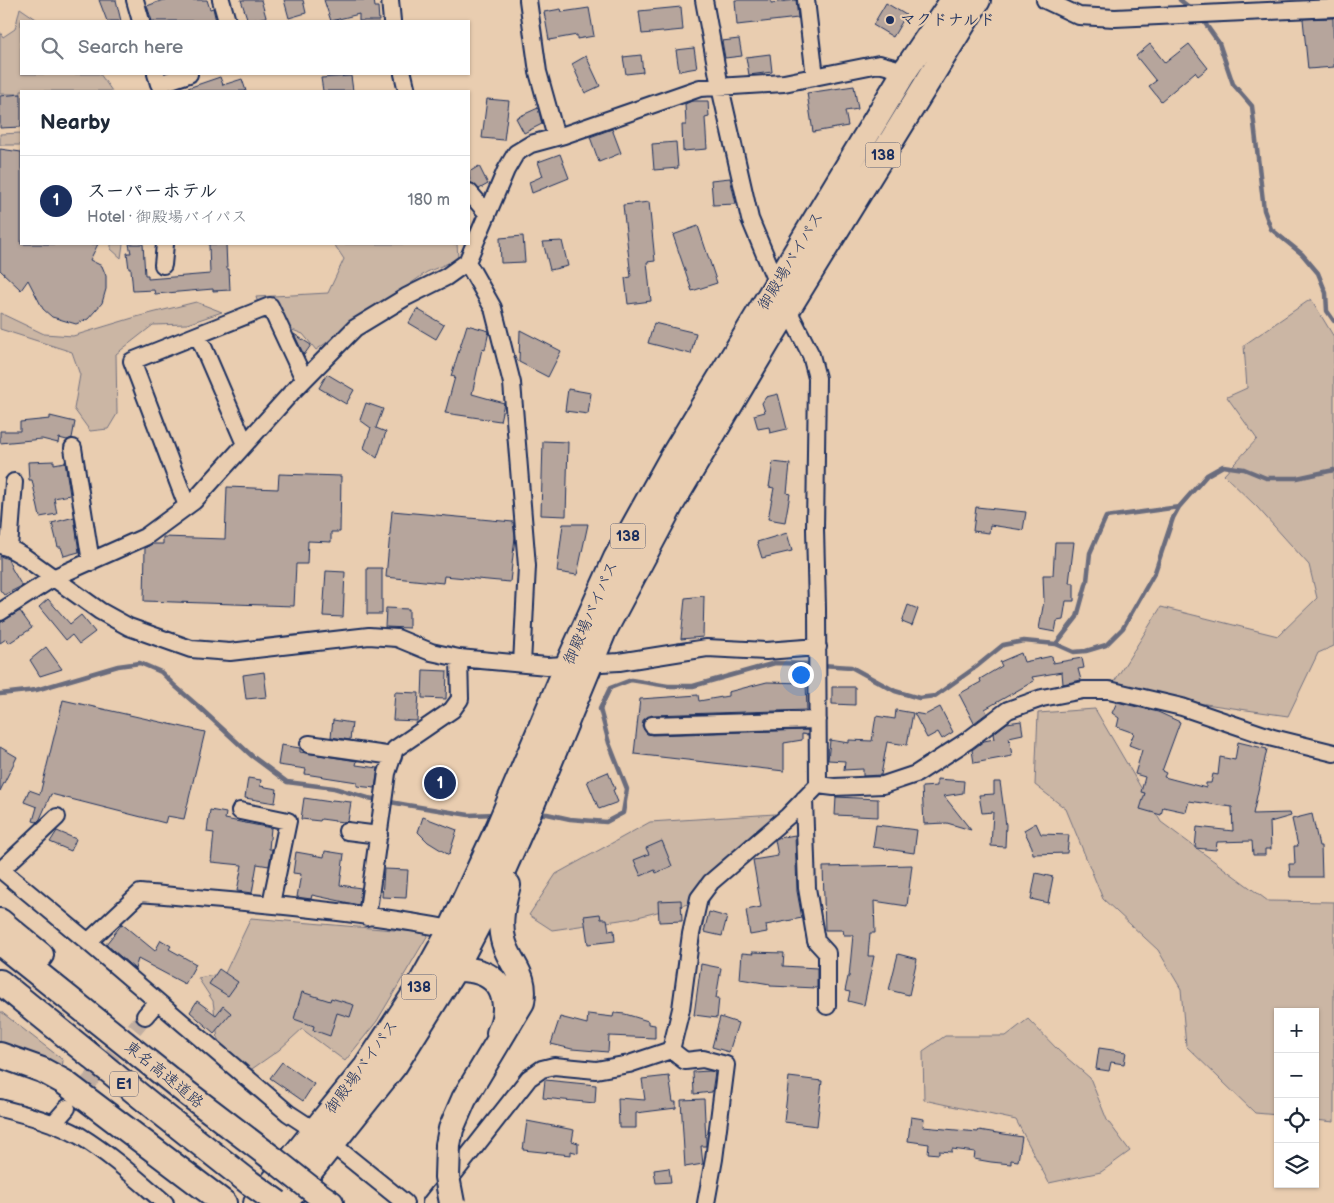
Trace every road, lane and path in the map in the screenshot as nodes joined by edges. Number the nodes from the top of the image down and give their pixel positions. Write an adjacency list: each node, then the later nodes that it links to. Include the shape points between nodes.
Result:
1 (135, 0): 11 (street)
2 (220, 0): 12 (street)
3 (390, 0): 13 (street)
4 (528, 0): 21 (street, via 538,72)
5 (704, 0): 19 (street)
6 (806, 0): 17 (street)
7 (952, 0): 14 (highway, 御殿場バイパス / 138)
8 (978, 0): 28 (highway, 御殿場バイパス / 138)
9 (1045, 0): 10 (street, via 1079,16 1115,18)
10 (1334, 8)
11 (141, 20)
12 (227, 20)
13 (392, 20)
14 (905, 71): 17 (street, via 879,64); 27 (highway, 御殿場バイパス / 138)
15 (186, 75): 18 (street)
16 (403, 75): 20 (street)
17 (815, 77): 19 (street, via 784,83)
18 (158, 83)
19 (720, 87): 21 (street, via 700,88); 27 (street, via 750,219)
20 (407, 90)
21 (556, 137): 23 (street, via 531,144 516,153)
22 (470, 193): 23 (street)
23 (487, 213): 25 (street)
24 (165, 245): 26 (street)
25 (467, 262): 30 (street, via 355,328); 41 (street, via 493,308 512,383 527,566)
26 (163, 265)
27 (777, 283): 28 (street); 43 (highway, 御殿場バイパス / 138, via 671,459 621,550)
28 (788, 310): 39 (street, via 811,355 817,378 815,529); 42 (highway, 御殿場バイパス / 138, via 672,503 604,631)
29 (198, 335): 30 (street, via 270,306); 31 (street); 34 (street, via 132,360)
30 (304, 379): 31 (street)
31 (245, 444): 34 (street)
32 (73, 448): 36 (street)
33 (14, 482): 35 (street)
34 (187, 506): 36 (street, via 146,537)
35 (4, 546): 37 (street)
36 (91, 562): 37 (street)
37 (53, 578): 38 (street); 40 (street, via 129,627 191,649 230,652 369,636 396,638 431,652)
38 (0, 612)
39 (818, 647): 42 (street, via 766,651 707,648); 44 (street)
40 (459, 658): 41 (street); 48 (street, via 460,699 452,710 394,749)
41 (522, 664): 43 (street)
42 (590, 664): 43 (street); 53 (highway, 御殿場バイパス / 138, via 532,805)
43 (567, 666): 53 (highway, 御殿場バイパス / 138, via 508,804)
44 (818, 720): 45 (street); 49 (street)
45 (652, 725)
46 (309, 744): 48 (street)
47 (1334, 752): 49 (street, via 1273,738 1182,707 1109,690 1084,690 1042,698 1008,710 916,774 883,785)
48 (393, 756): 55 (street, via 387,773)
49 (818, 785): 50 (street)
50 (804, 799): 66 (street, via 807,888 816,941 828,953); 68 (street, via 711,882 699,898)
51 (240, 811): 57 (street, via 288,821)
52 (56, 817): 56 (street)
53 (509, 828): 60 (highway, 御殿場バイパス / 138); 63 (highway, 御殿場バイパス / 138, via 484,913); 70 (highway, via 501,922 506,950 521,975 524,993 519,1010)
54 (347, 831): 55 (street)
55 (379, 835): 58 (street)
56 (0, 869): 61 (street)
57 (271, 904): 58 (street); 61 (street, via 140,893)
58 (367, 917): 60 (street, via 406,920)
59 (0, 921): 72 (highway, via 174,1066)
60 (451, 929): 71 (highway, 御殿場バイパス / 138, via 417,990)
61 (88, 942): 65 (street)
62 (0, 943): 72 (highway, 東名高速道路 / E1)
63 (456, 969): 70 (highway, via 473,970 489,976 504,996 504,1020); 71 (highway, via 435,980 404,1025); 76 (highway, 御殿場バイパス / 138, via 395,1064)
64 (0, 982): 77 (highway, 東名高速道路 / E1, via 155,1108)
65 (157, 1002): 67 (street); 76 (street, via 288,1113)
66 (827, 1006)
67 (145, 1016)
68 (671, 1050): 84 (street, via 629,1064 596,1070 554,1066 542,1069 530,1078); 86 (street, via 685,1060 703,1059 726,1065)
69 (0, 1056): 80 (highway, via 42,1070 64,1082)
70 (487, 1061): 85 (highway, bridge, via 457,1114 448,1145 447,1177)
71 (366, 1067): 76 (highway, 御殿場バイパス / 138)
72 (188, 1094): 78 (highway, 東名高速道路 / E1, bridge)
73 (0, 1108): 75 (street)
74 (67, 1108): 75 (street)
75 (53, 1124): 79 (street, via 80,1136 105,1153)
76 (323, 1137): 77 (highway, 御殿場バイパス / 138); 82 (highway, 御殿場バイパス / 138); 83 (street)
77 (253, 1193): 81 (highway, 東名高速道路 / E1, bridge)
78 (323, 1197)
79 (165, 1203)
80 (224, 1203)
81 (278, 1203)
82 (286, 1203)
83 (405, 1203)
84 (431, 1203)
85 (452, 1203)
86 (706, 1203)

